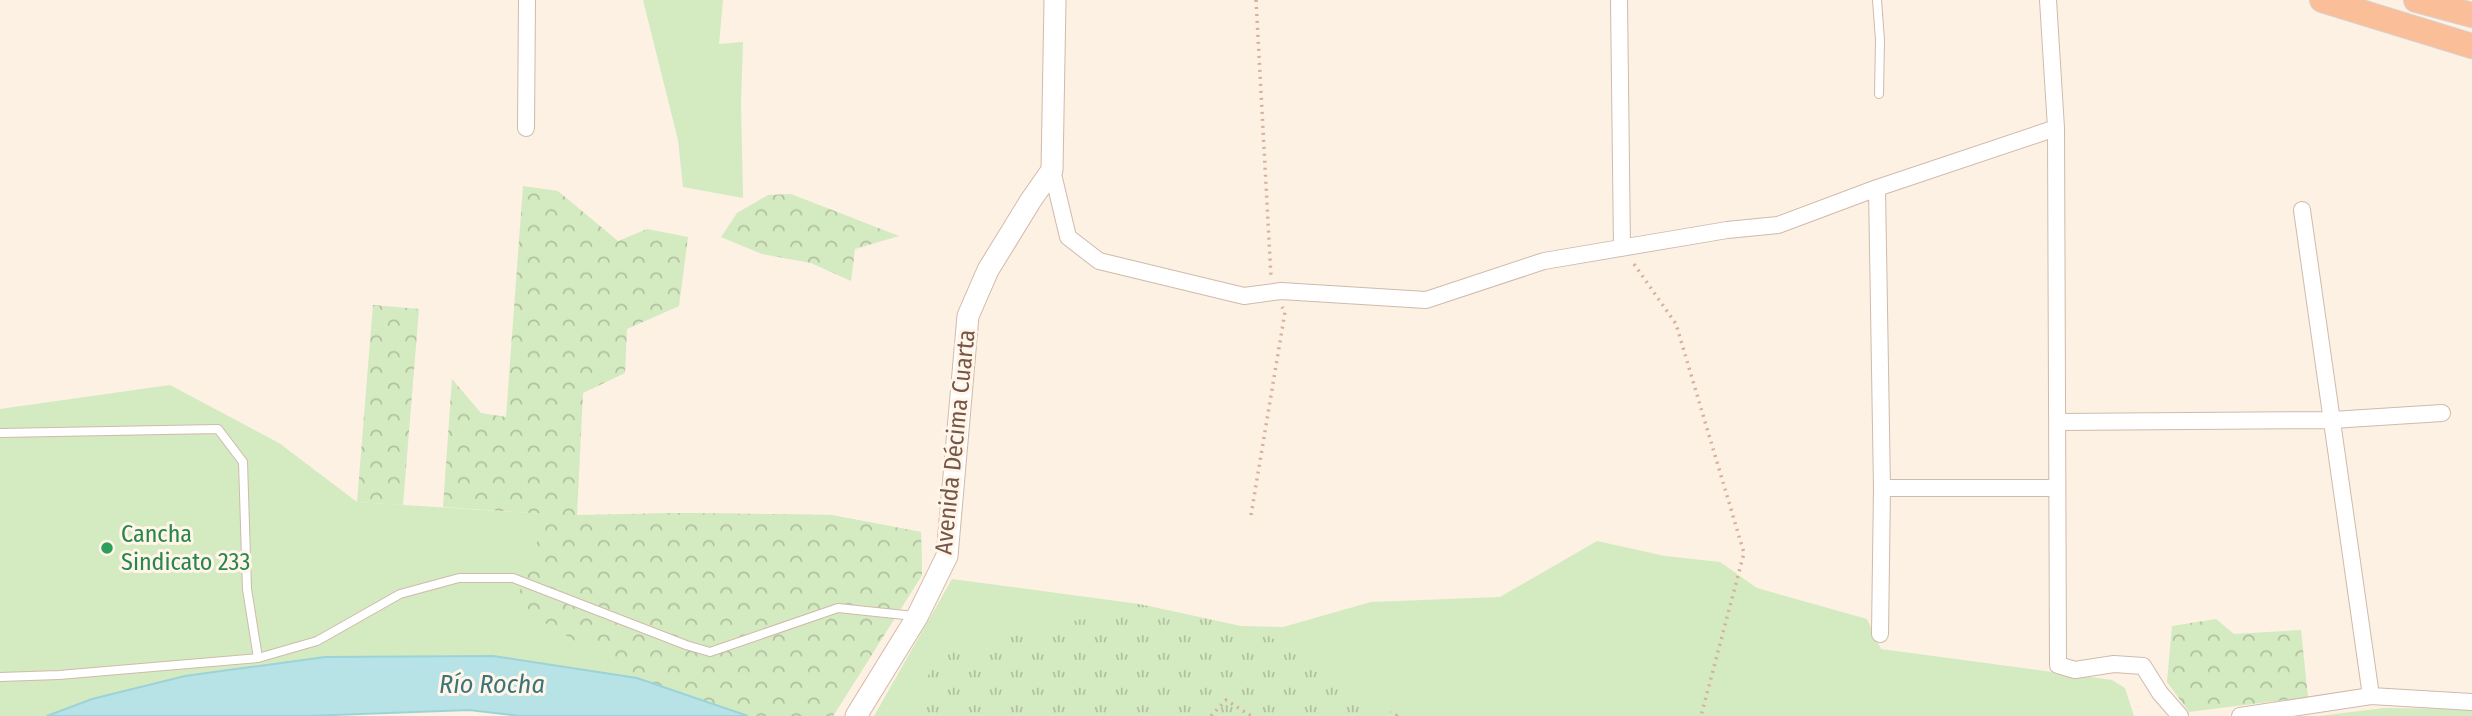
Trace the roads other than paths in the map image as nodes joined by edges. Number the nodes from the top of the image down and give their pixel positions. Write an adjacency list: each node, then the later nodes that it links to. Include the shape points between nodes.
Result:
1 (527, 0): 11 (street)
2 (1055, 0): 13 (main road)
3 (1619, 0): 16 (street)
4 (1877, 0): 10 (lane)
5 (2048, 0): 12 (street)
6 (2322, 0): 9 (highway)
7 (2416, 0): 8 (highway)
8 (2472, 15)
9 (2472, 46)
10 (1879, 94)
11 (526, 128)
12 (2056, 128): 14 (street); 19 (street)
13 (1052, 170): 16 (street, via 1068,237 1099,261 1244,296 1272,292 1426,300 1545,261); 23 (main road, Avenida Décima Cuarta, via 988,270 968,317 947,556)
14 (1877, 188): 16 (street, via 1778,225); 21 (street)
15 (2302, 210): 18 (street)
16 (1622, 248)
17 (2442, 413): 18 (street)
18 (2332, 420): 19 (street); 27 (street)
19 (2058, 422): 22 (street)
20 (0, 433): 25 (lane, via 218,429 243,462 247,589)
21 (1882, 488): 22 (street); 24 (street)
22 (2056, 488): 30 (street, via 2059,665 2075,670 2114,664 2143,666)
23 (917, 617): 25 (lane, via 838,608 710,652 513,578 459,578 400,594 317,641); 29 (main road, Avenida Décima Cuarta)
24 (1880, 634)
25 (258, 658): 26 (lane)
26 (0, 677)
27 (2371, 696): 28 (street); 31 (street)
28 (2472, 702)
29 (856, 716)
30 (2180, 716)
31 (2240, 716)

